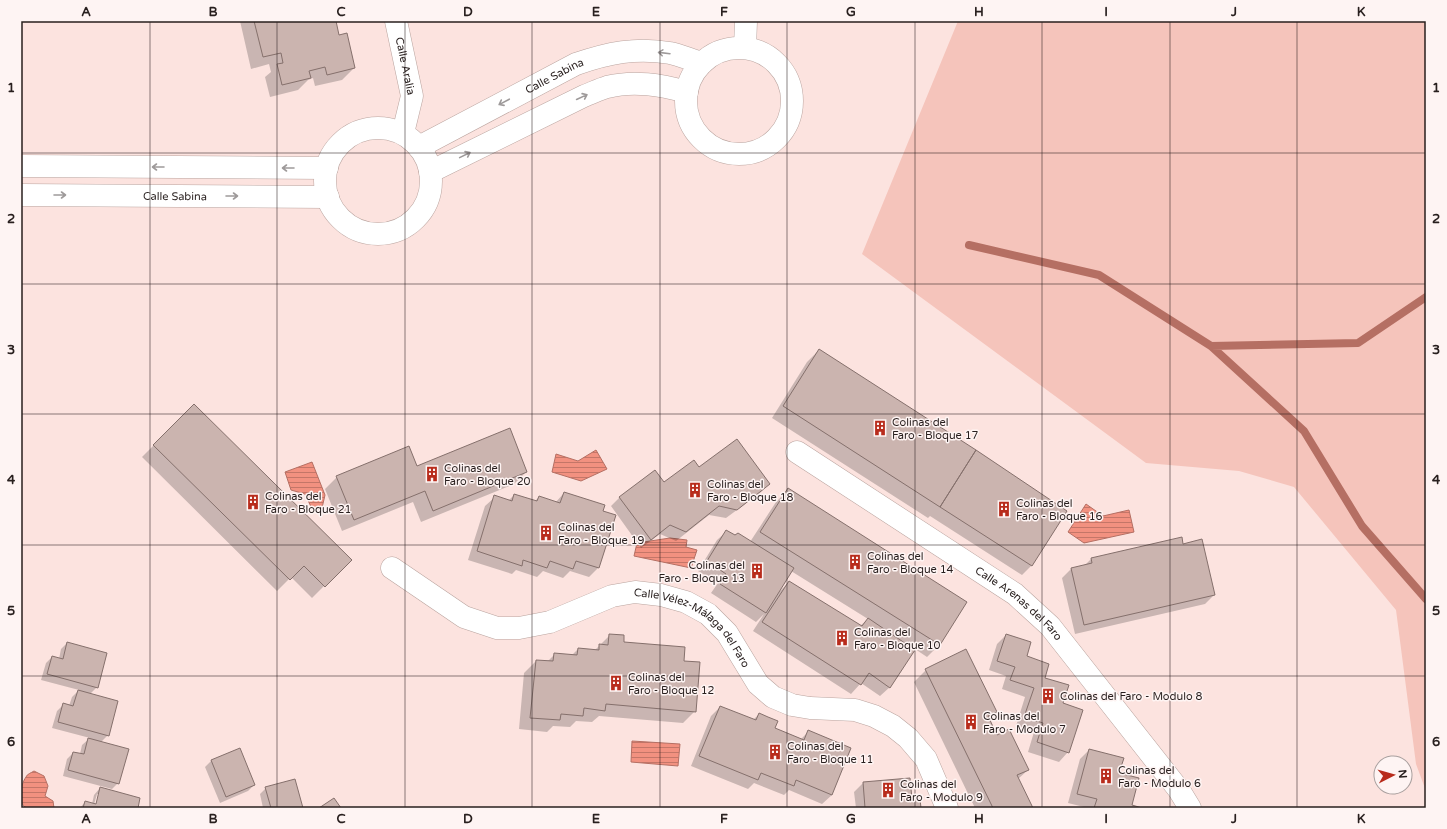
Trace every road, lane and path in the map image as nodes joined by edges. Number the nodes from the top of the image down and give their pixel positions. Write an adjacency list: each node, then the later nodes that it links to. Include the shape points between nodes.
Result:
1 (396, 21): 6 (street, Calle Aralia, via 412,96)
2 (746, 21): 3 (street)
3 (745, 48): 4 (street, via 728,48 711,55); 5 (street, via 764,54 778,65 788,79 792,96 791,112 785,128 774,141 760,150 744,155 727,154 712,148 699,137 689,121 685,102)
4 (702, 63): 5 (street, via 688,84); 6 (street, Calle Sabina, one-way to 6, via 670,53 635,50 604,55 576,64)
5 (687, 92): 9 (street, one-way to 5, via 584,96 608,87 638,83)
6 (411, 140): 8 (street, via 387,128 370,128 355,133 341,143 331,156); 9 (street, via 427,159)
7 (21, 166): 8 (street, one-way to 7)
8 (327, 168): 11 (street)
9 (430, 172): 11 (street, via 429,195 421,212 408,224 392,232 373,234 356,229 340,218)
10 (21, 195): 11 (street, Calle Sabina, one-way to 11)
11 (328, 197)
12 (797, 452): 15 (street, Calle Arenas del Faro, via 1015,594 1050,626 1179,790)
13 (392, 568): 14 (street, Calle Vélez-Málaga del Faro, via 464,617 497,628 519,628 550,622 612,596 635,592 661,595 686,602 708,614 727,633 758,684 773,697 798,706 855,710 893,726 908,738 926,759)
14 (947, 808)
15 (1190, 808)

